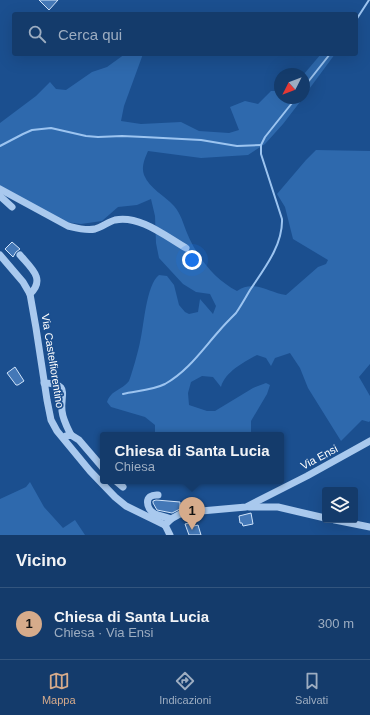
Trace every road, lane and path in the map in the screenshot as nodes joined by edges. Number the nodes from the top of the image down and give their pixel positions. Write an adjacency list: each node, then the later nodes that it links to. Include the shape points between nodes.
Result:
1 (0, 189): 4 (street, via 77,229 96,229 114,220 126,220 152,228)
2 (0, 196): 3 (street)
3 (12, 207)
4 (186, 248)
5 (0, 255): 7 (street, Via Castelfiorentino)
6 (20, 255): 7 (street, via 38,280 36,288)
7 (30, 294): 8 (street, Via Castelfiorentino)
8 (44, 383): 9 (street, Via Castelfiorentino, via 51,420); 9 (street, via 54,384 62,389 62,413)
9 (66, 436): 11 (street, via 79,440); 12 (street, Via Castelfiorentino)
10 (370, 443): 17 (street, Via Ensi)
11 (100, 464)
12 (100, 479)
13 (104, 484): 21 (street, Via Castelfiorentino, via 115,498)
14 (120, 484): 15 (street)
15 (123, 487)
16 (158, 495): 19 (street, via 149,497 148,505 155,514)
17 (246, 507): 18 (street, via 278,507); 19 (street, Via Ensi, via 190,512)
18 (322, 517)
19 (171, 519): 21 (street, Via Ensi)
20 (350, 523): 22 (street)
21 (165, 525): 23 (street)
22 (370, 527)
23 (170, 535)

